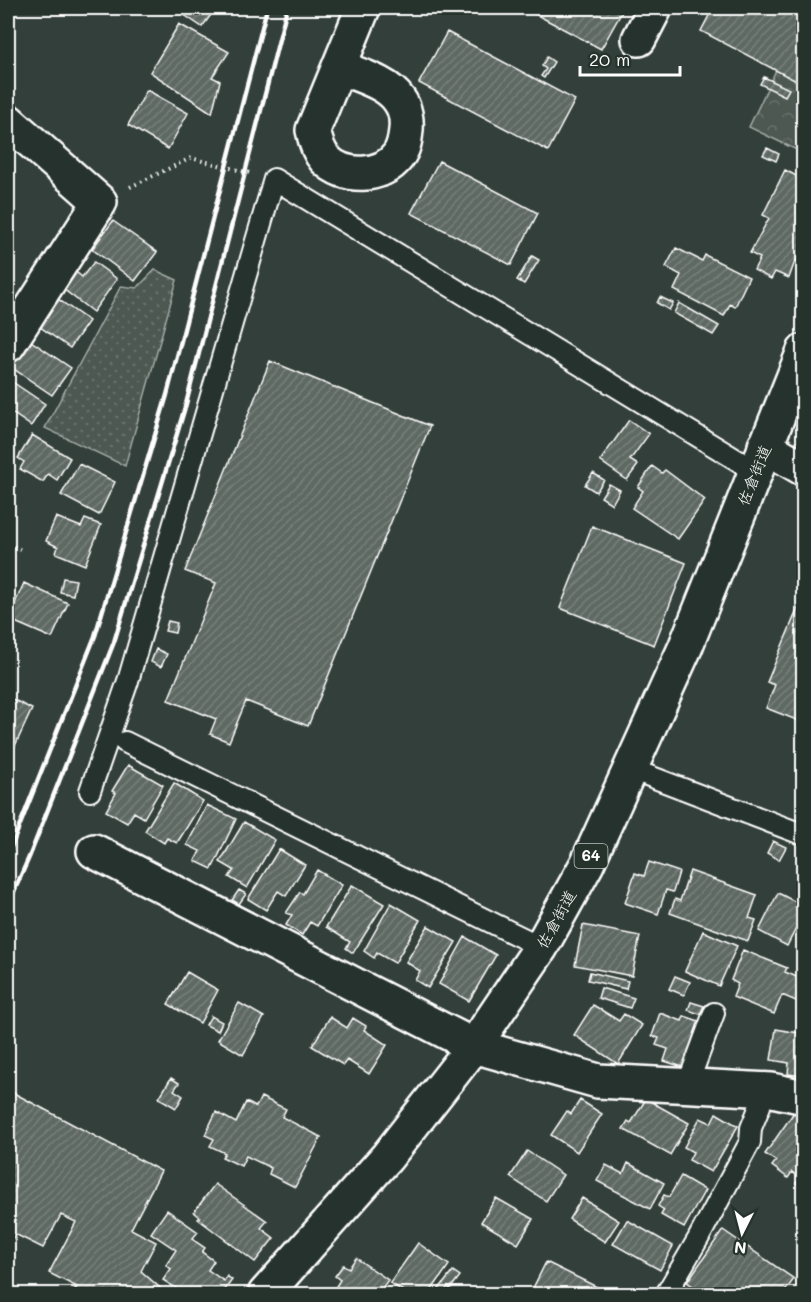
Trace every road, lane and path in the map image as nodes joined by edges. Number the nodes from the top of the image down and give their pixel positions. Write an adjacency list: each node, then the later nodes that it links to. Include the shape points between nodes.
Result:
1 (363, 8): 4 (street)
2 (655, 8): 3 (street)
3 (639, 39)
4 (339, 67)
5 (8, 121): 7 (street)
6 (274, 179): 7 (path, via 191,158); 10 (lane); 16 (lane, via 128,681)
7 (100, 202): 8 (street)
8 (8, 345)
9 (804, 351): 10 (street, 佐倉街道 / 64)
10 (760, 458): 11 (street); 15 (street, 佐倉街道 / 64, via 685,648)
11 (804, 469)
12 (8, 544): 13 (path)
13 (20, 549)
14 (125, 742): 19 (lane)
15 (631, 769): 17 (lane); 19 (street, 佐倉街道 / 64, via 587,864)
16 (90, 791)
17 (804, 835)
18 (94, 851): 21 (street)
19 (541, 947): 21 (street, 佐倉街道 / 64)
20 (714, 1013): 22 (lane)
21 (474, 1046): 22 (street, via 598,1081); 25 (street, 佐倉街道 / 64, via 387,1157)
22 (687, 1086): 23 (street)
23 (760, 1089): 24 (street); 26 (lane, via 760,1106 750,1142)
24 (804, 1097)
25 (265, 1294)
26 (666, 1294)

